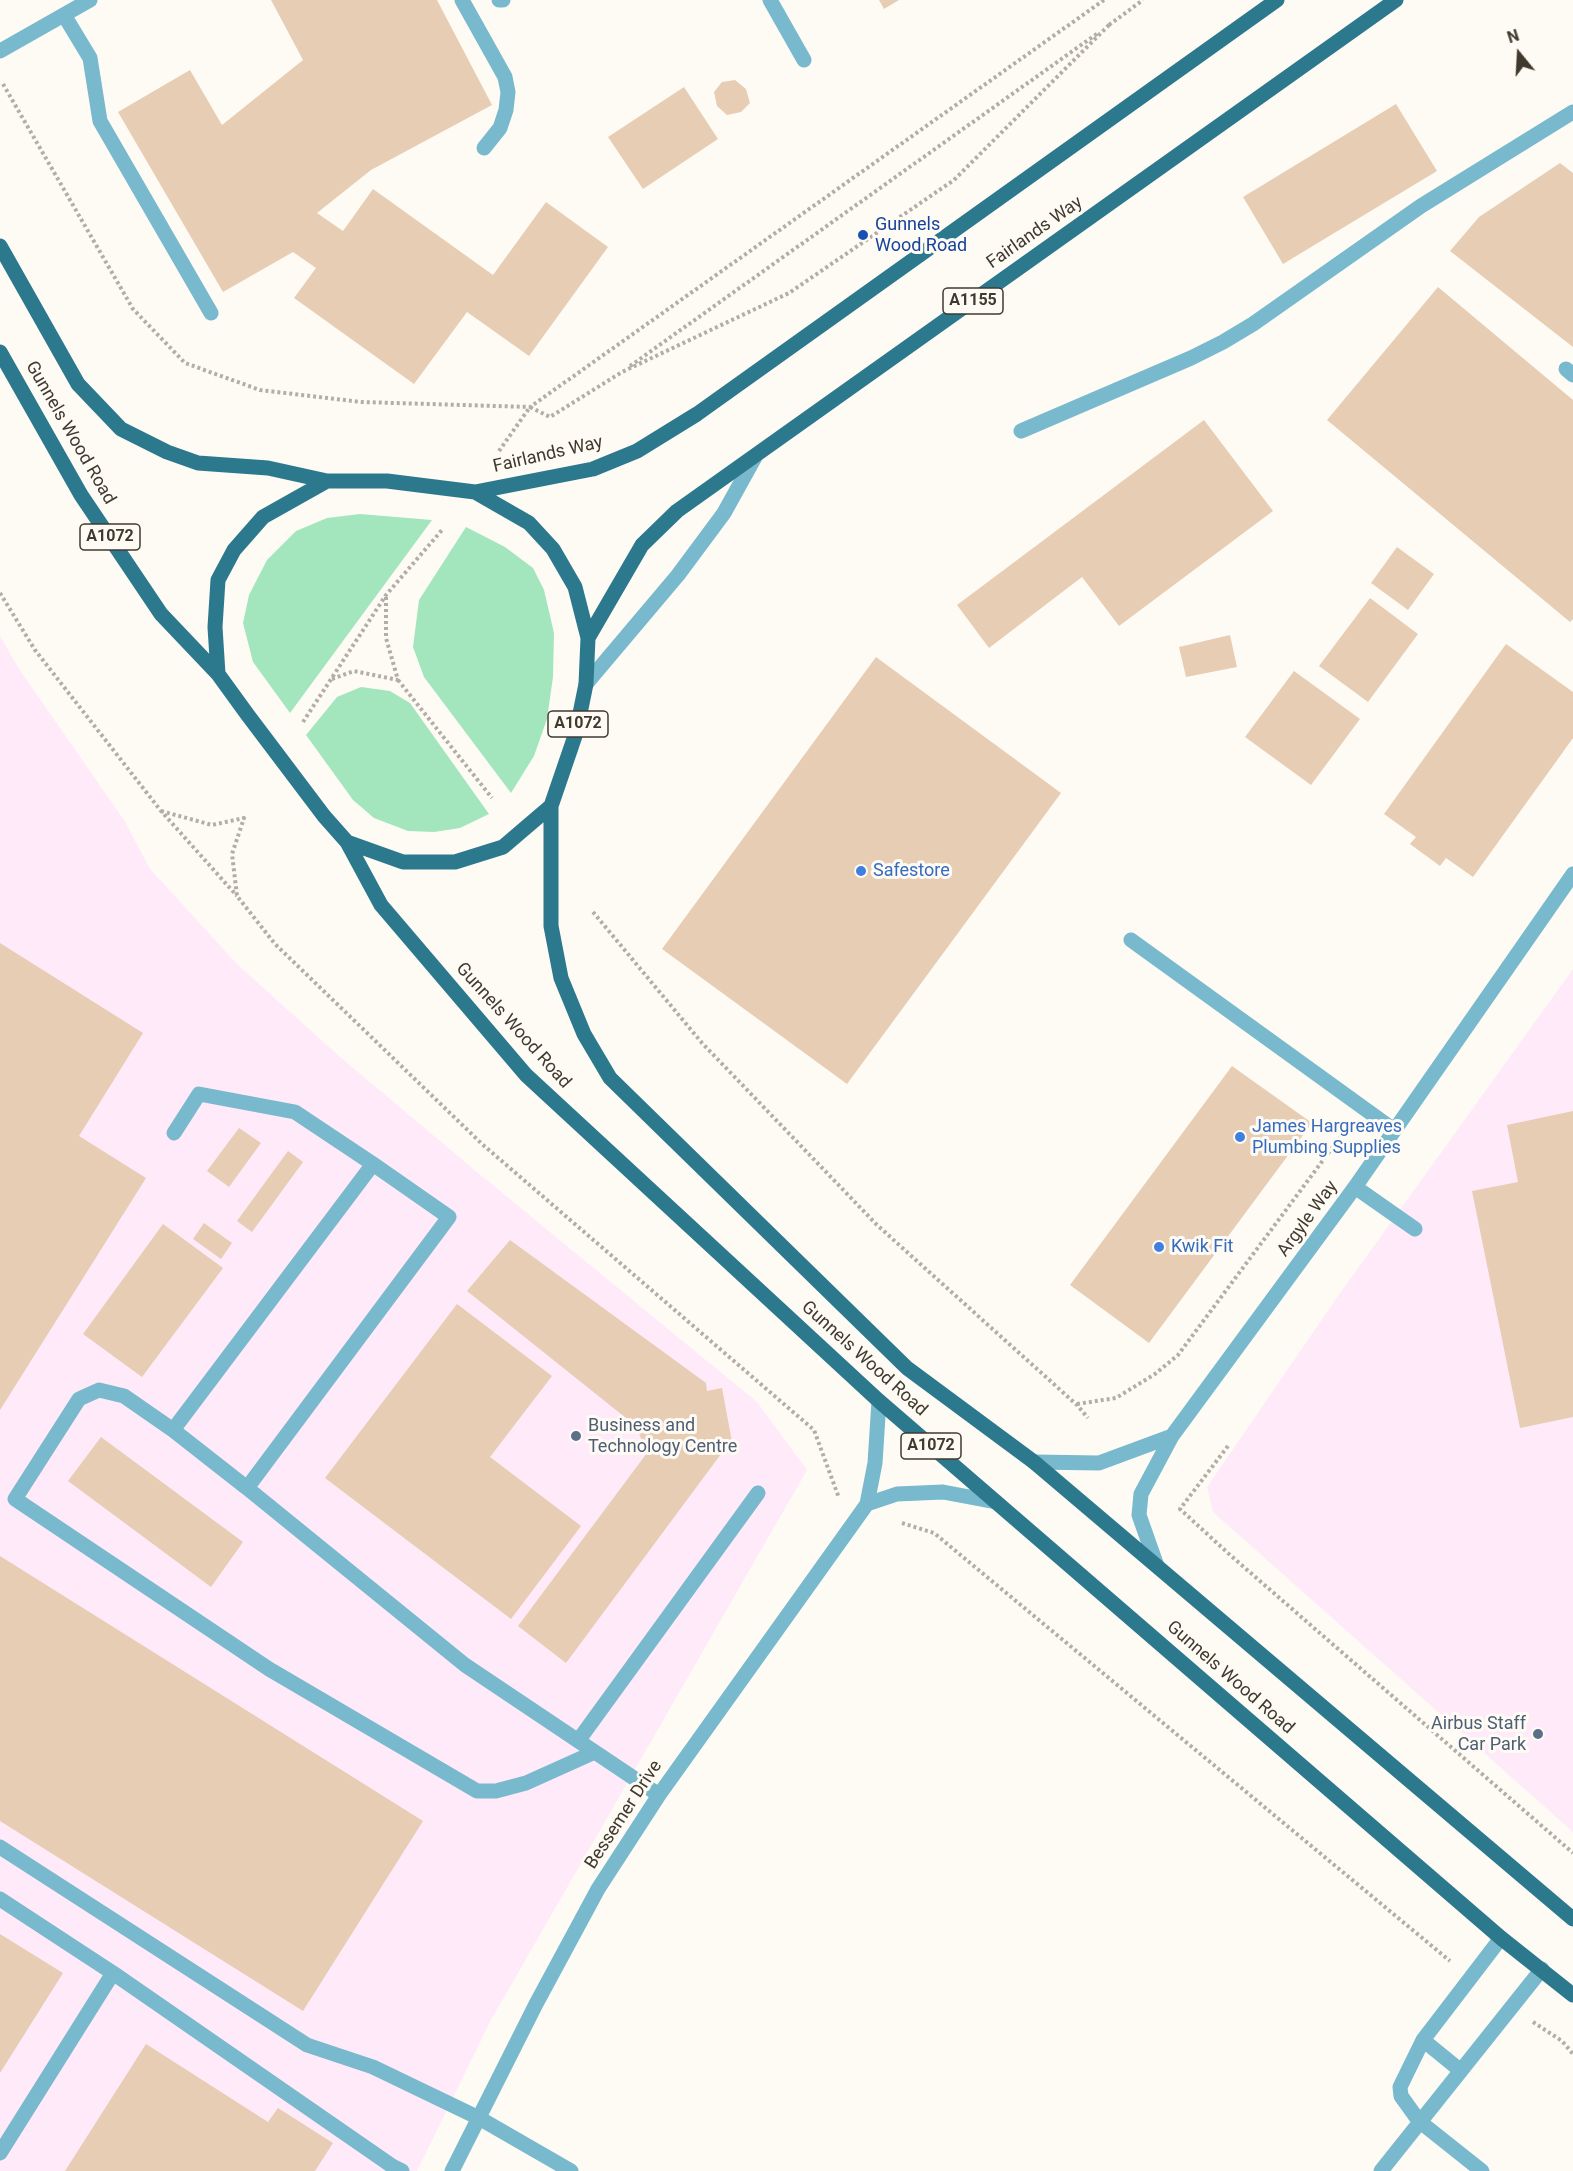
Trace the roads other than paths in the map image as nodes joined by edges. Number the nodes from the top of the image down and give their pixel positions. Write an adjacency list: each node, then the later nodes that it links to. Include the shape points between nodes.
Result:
1 (90, 0): 6 (street)
2 (462, 0): 10 (street, via 505,77 508,92 500,128)
3 (770, 0): 8 (street)
4 (1277, 0): 17 (main road, Fairlands Way, via 657,439 593,469)
5 (1396, 0): 15 (main road, Fairlands Way / A1155)
6 (64, 15): 7 (street); 12 (street, via 90,58 100,121)
7 (0, 51)
8 (804, 60)
9 (1573, 111): 14 (street, via 1421,206 1223,342)
10 (484, 148)
11 (0, 246): 16 (main road, Gunnels Wood Road / A1072, via 78,384 121,429 198,463 268,468)
12 (211, 313)
13 (0, 352): 19 (main road, Gunnels Wood Road / A1072, via 81,495 161,615)
14 (1021, 431)
15 (755, 457): 18 (main road, Fairlands Way / A1155, via 677,511 642,545); 20 (street, via 724,513 678,575)
16 (327, 481): 17 (main road, Gunnels Wood Road / A1072, via 387,481); 19 (main road, Gunnels Wood Road / A1072, via 263,517 234,550 218,580 215,627)
17 (475, 492): 18 (main road, Gunnels Wood Road / A1072, via 529,523 553,549 575,587)
18 (588, 638): 20 (main road, Gunnels Wood Road / A1072)
19 (219, 674): 22 (main road, Gunnels Wood Road / A1072)
20 (586, 684): 21 (main road, Gunnels Wood Road / A1072, via 576,733)
21 (551, 806): 22 (main road, Gunnels Wood Road / A1072, via 503,847 455,862 403,862); 33 (main road, Gunnels Wood Road / A1072, via 551,926 561,978 584,1034 610,1078 907,1368)
22 (347, 842): 30 (main road, Gunnels Wood Road / A1072, via 381,905 526,1075)
23 (1573, 874): 25 (street, Argyle Way)
24 (1131, 939): 25 (street)
25 (1394, 1130): 28 (street, Argyle Way)
26 (174, 1133): 27 (street, via 199,1095 295,1112)
27 (373, 1164): 31 (street); 34 (street, via 449,1217)
28 (1355, 1187): 29 (street); 32 (street, Argyle Way)
29 (1415, 1229)
30 (879, 1401): 36 (main road, Gunnels Wood Road / A1072); 37 (street, Bessemer Drive, via 875,1463)
31 (173, 1430): 34 (street); 40 (street, via 124,1396 99,1389 79,1399 15,1498 269,1669 477,1791 496,1791 526,1783)
32 (1172, 1436): 33 (street, via 1099,1463); 38 (street, Argyle Way, via 1141,1494 1139,1515)
33 (1034, 1462): 38 (main road, Gunnels Wood Road / A1072)
34 (247, 1488): 39 (street, via 465,1665)
35 (758, 1493): 39 (street)
36 (996, 1502): 37 (street, via 943,1492 897,1494); 45 (main road, Gunnels Wood Road / A1072)
37 (867, 1504): 41 (street, Bessemer Drive)
38 (1156, 1566): 44 (main road, Gunnels Wood Road / A1072)
39 (578, 1740): 40 (street)
40 (595, 1752): 41 (street)
41 (659, 1795): 51 (street, Bessemer Drive, via 598,1889)
42 (0, 1847): 51 (street, via 307,2045 373,2067)
43 (0, 1899): 47 (street)
44 (1573, 1919)
45 (1501, 1938): 46 (main road, Gunnels Wood Road / A1072); 49 (street)
46 (1542, 1969): 48 (main road, Gunnels Wood Road / A1072); 50 (street)
47 (113, 1973): 53 (street); 54 (street)
48 (1573, 1995)
49 (1423, 2040): 50 (street); 52 (street, via 1400,2086 1401,2096)
50 (1461, 2071): 52 (street)
51 (479, 2118): 55 (street, Bessemer Drive); 56 (street)
52 (1419, 2121): 57 (street); 58 (street)
53 (0, 2153)
54 (402, 2171)
55 (452, 2171)
56 (571, 2171)
57 (1381, 2171)
58 (1482, 2171)

